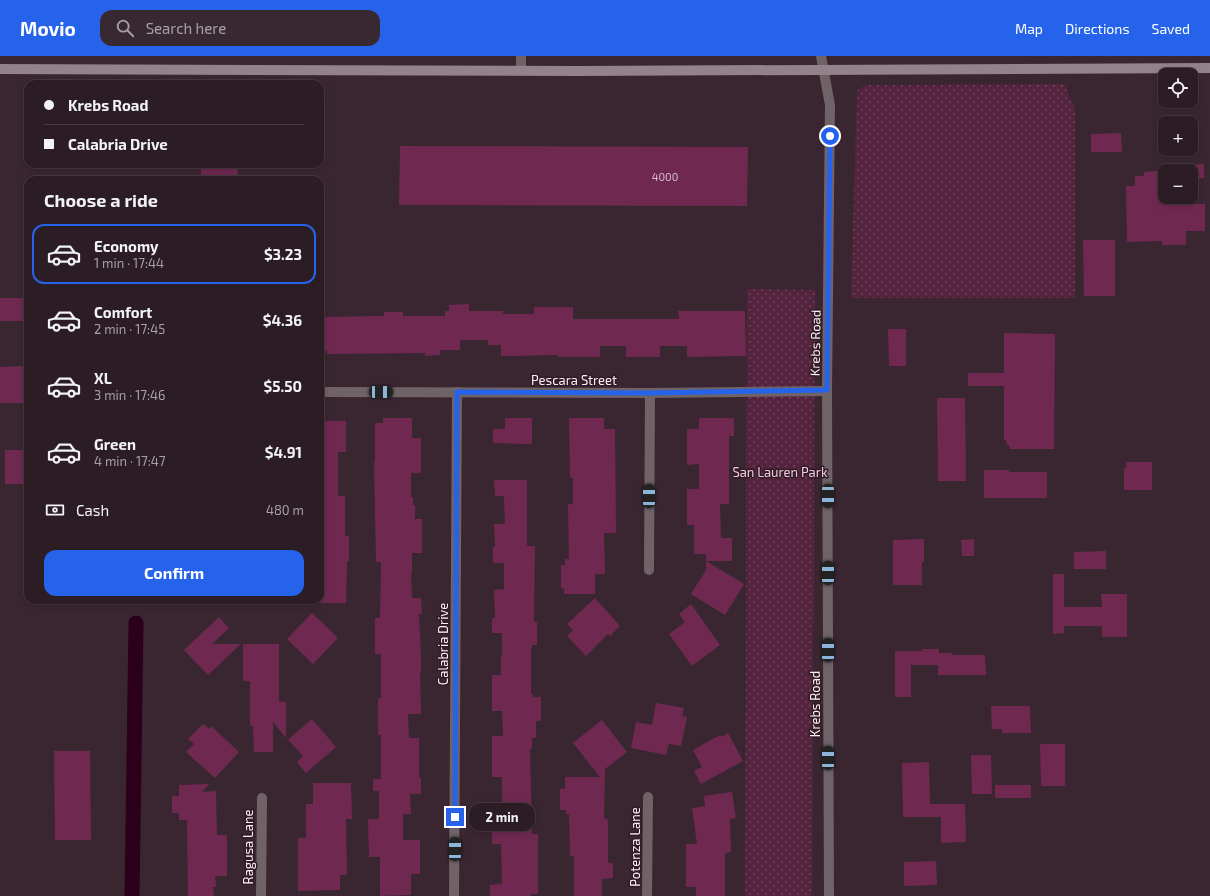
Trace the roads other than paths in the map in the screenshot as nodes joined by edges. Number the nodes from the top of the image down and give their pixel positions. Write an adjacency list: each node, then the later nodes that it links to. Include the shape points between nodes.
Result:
1 (521, 56): 5 (street)
2 (821, 56): 6 (street, Krebs Road)
3 (1210, 68): 6 (main road)
4 (0, 69): 5 (main road)
5 (521, 70): 6 (main road)
6 (824, 70): 7 (street, Krebs Road, via 830,105)
7 (827, 390): 10 (street, Pescara Street); 17 (street, Krebs Road)
8 (324, 392): 9 (street, Pescara Street)
9 (457, 392): 10 (street, Pescara Street); 15 (street, Calabria Drive)
10 (650, 393): 11 (street)
11 (649, 570)
12 (648, 797): 16 (street, Potenza Lane)
13 (262, 798): 14 (street, Ragusa Lane)
14 (261, 896)
15 (454, 896)
16 (647, 896)
17 (829, 896)

